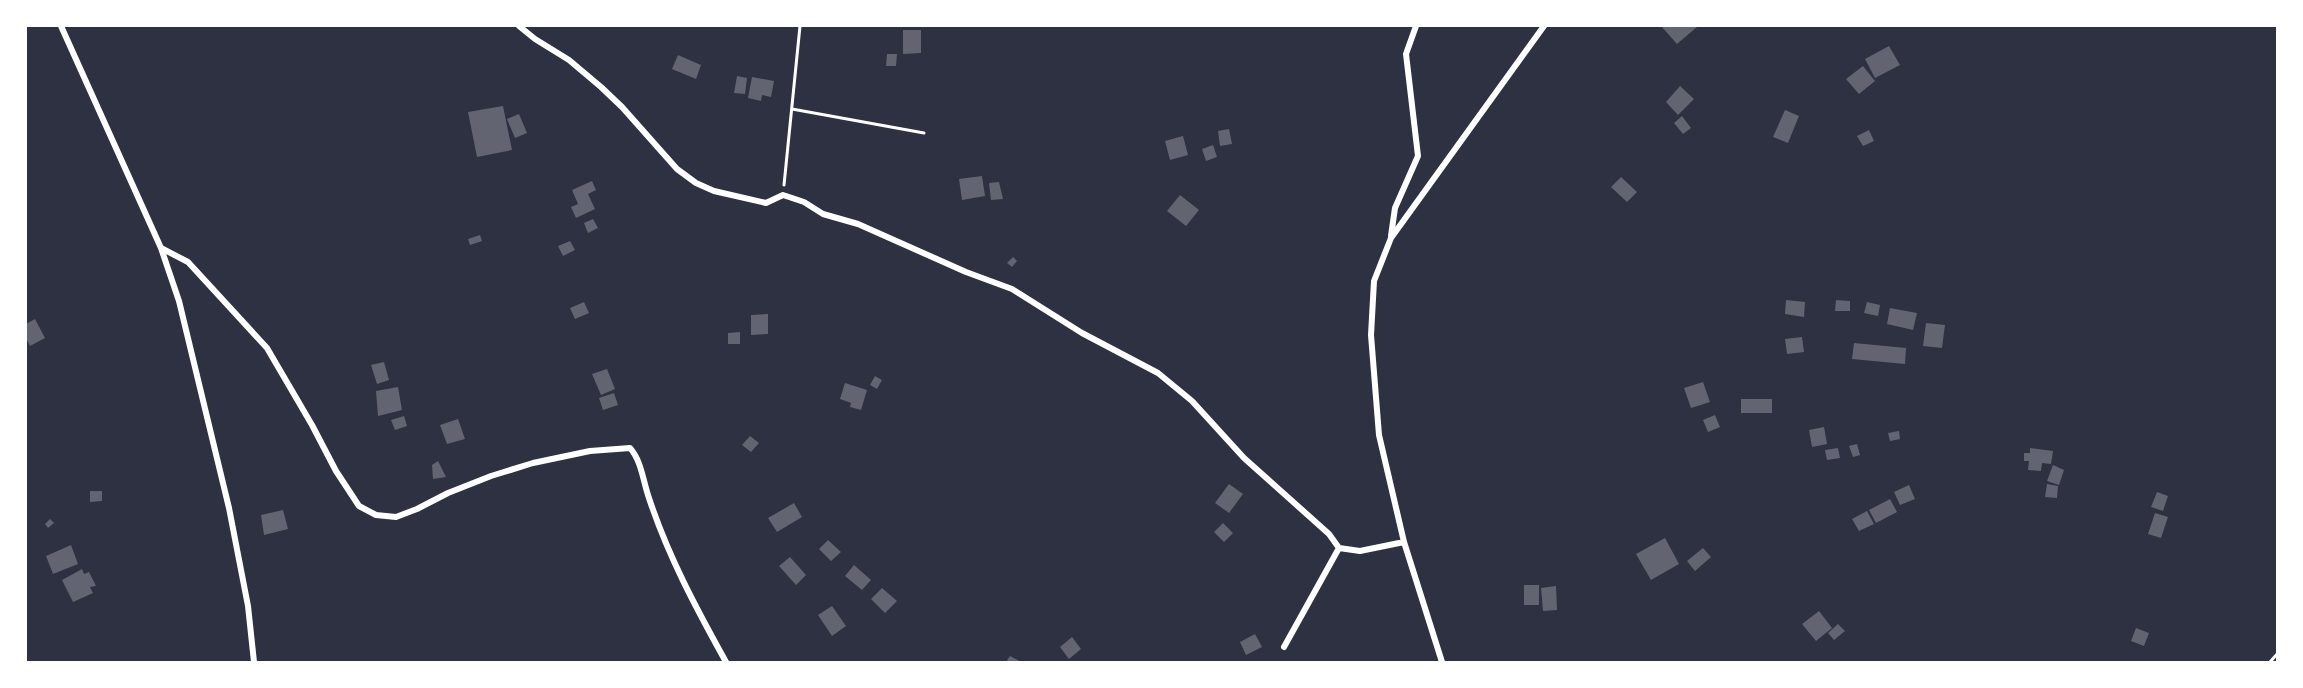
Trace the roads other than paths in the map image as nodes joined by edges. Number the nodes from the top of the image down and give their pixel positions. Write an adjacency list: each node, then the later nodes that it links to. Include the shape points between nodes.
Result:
1 (61, 26): 6 (street)
2 (519, 26): 8 (street, via 601,87 676,169 696,183 766,203 783,195 823,214 858,224 1012,290 1158,373 1192,401 1244,458 1329,534)
3 (1416, 26): 5 (street, via 1406,54 1418,156 1395,208)
4 (1544, 26): 5 (street)
5 (1391, 238): 7 (street, via 1374,281 1371,335 1379,435)
6 (161, 248): 10 (street, via 179,301 229,507 248,606); 11 (street, via 188,262 267,348 347,489 359,506 376,514 396,517 491,476 533,463 590,451 630,448 662,537)
7 (1404, 543): 8 (street, via 1360,551); 12 (street)
8 (1339, 548): 9 (street)
9 (1284, 647)
10 (254, 663)
11 (726, 663)
12 (1442, 663)

